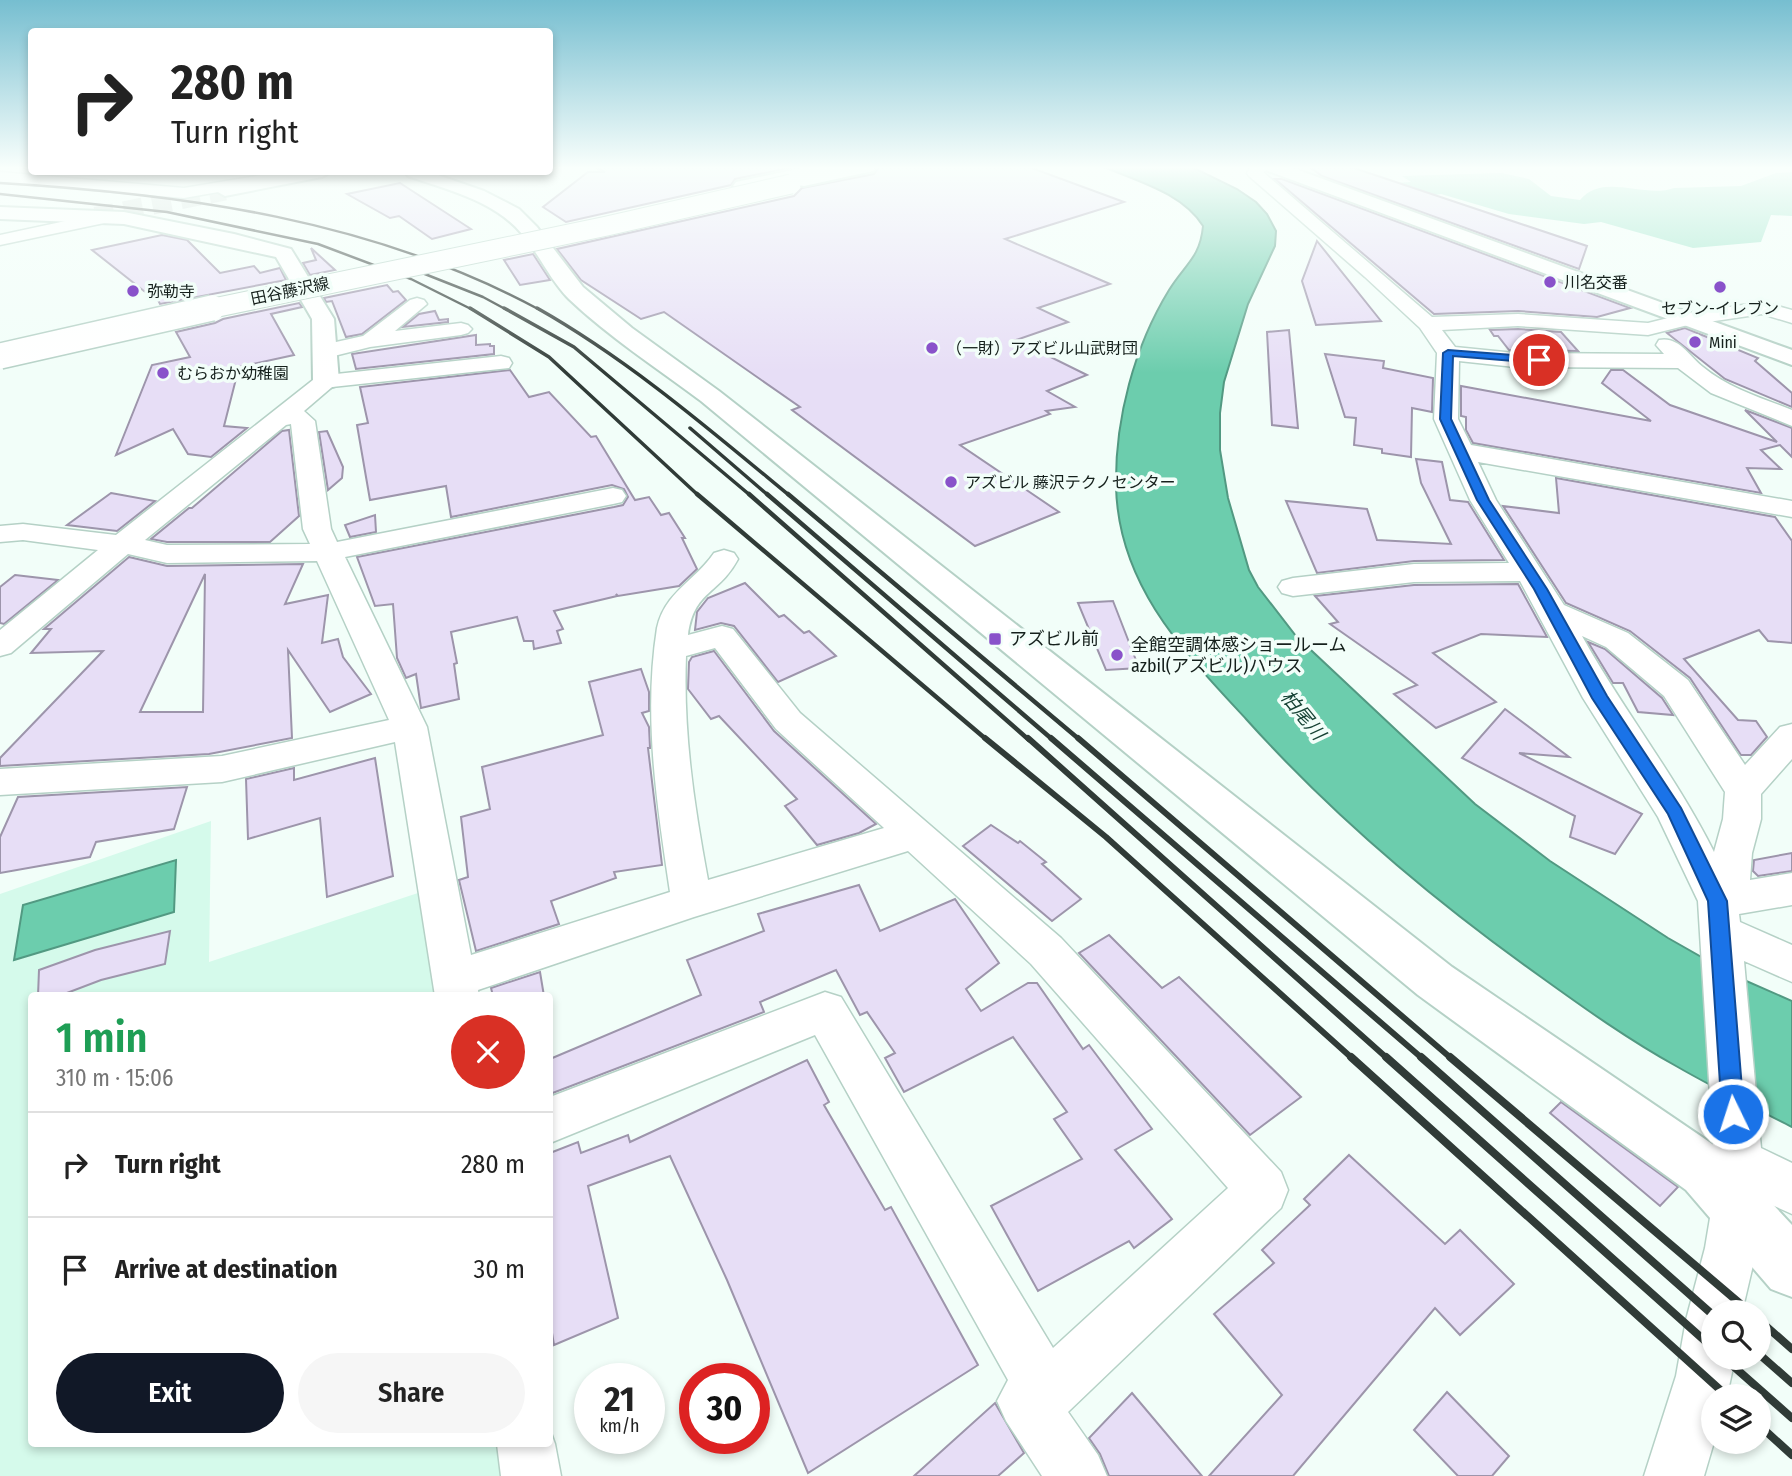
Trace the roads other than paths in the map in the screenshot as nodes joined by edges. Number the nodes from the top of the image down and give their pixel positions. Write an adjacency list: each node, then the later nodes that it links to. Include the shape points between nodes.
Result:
1 (212, 236): 15 (street, via 284,253 323,319)
2 (487, 236): 14 (street, 田谷藤沢線)
3 (533, 236): 47 (street, via 575,292 1435,981 1705,1171)
4 (558, 236): 17 (street, 田谷藤沢線, bridge)
5 (1329, 236): 10 (street)
6 (1462, 236): 9 (street)
7 (417, 304): 13 (street)
8 (1792, 317): 9 (street, via 1763,308)
9 (1688, 319): 11 (street); 18 (street)
10 (1427, 324): 11 (street, via 1518,320); 16 (street)
11 (1651, 328): 19 (street)
12 (461, 330): 13 (street)
13 (370, 341): 15 (street)
14 (0, 348)
15 (326, 351): 21 (street)
16 (1448, 353): 19 (street, via 1515,359); 24 (street, via 1446,419)
17 (0, 356)
18 (1792, 358)
19 (1684, 361): 23 (street, via 1728,393)
20 (501, 363): 21 (street)
21 (326, 381): 22 (street)
22 (276, 419): 28 (street); 29 (street, via 296,416 303,421 317,530)
23 (1792, 419)
24 (1460, 452): 26 (street); 31 (street, via 1483,500)
25 (613, 496): 29 (street)
26 (1786, 514)
27 (0, 534): 28 (street, via 23,532)
28 (121, 545): 29 (street, via 167,554); 34 (street)
29 (328, 552): 36 (street)
30 (724, 559): 35 (street, via 713,576 681,602)
31 (1529, 572): 32 (street, via 1414,573); 33 (street)
32 (1293, 587)
33 (1552, 611): 39 (street, via 1617,640 1676,688); 43 (street, via 1600,698 1675,812)
34 (0, 646)
35 (671, 650): 40 (street, via 722,636 788,720); 42 (street, via 667,714 672,779)
36 (410, 727): 38 (street, via 222,769); 45 (street)
37 (1792, 736): 39 (street)
38 (0, 782)
39 (1743, 791): 43 (street, via 1742,819)
40 (915, 834): 42 (street); 52 (street, via 1046,951 1263,1190)
41 (1792, 889): 43 (street)
42 (692, 901): 45 (street)
43 (1721, 917): 44 (street); 47 (street)
44 (1792, 964)
45 (456, 988)
46 (553, 1118): 52 (street, via 825,1011)
47 (1738, 1170): 48 (street); 49 (street); 50 (street)
48 (1792, 1189)
49 (1792, 1269)
50 (1717, 1300)
51 (1704, 1370): 56 (street)
52 (1047, 1392): 55 (street, via 1026,1401)
53 (526, 1447): 54 (street)
54 (531, 1476)
55 (1077, 1476)
56 (1674, 1476)

